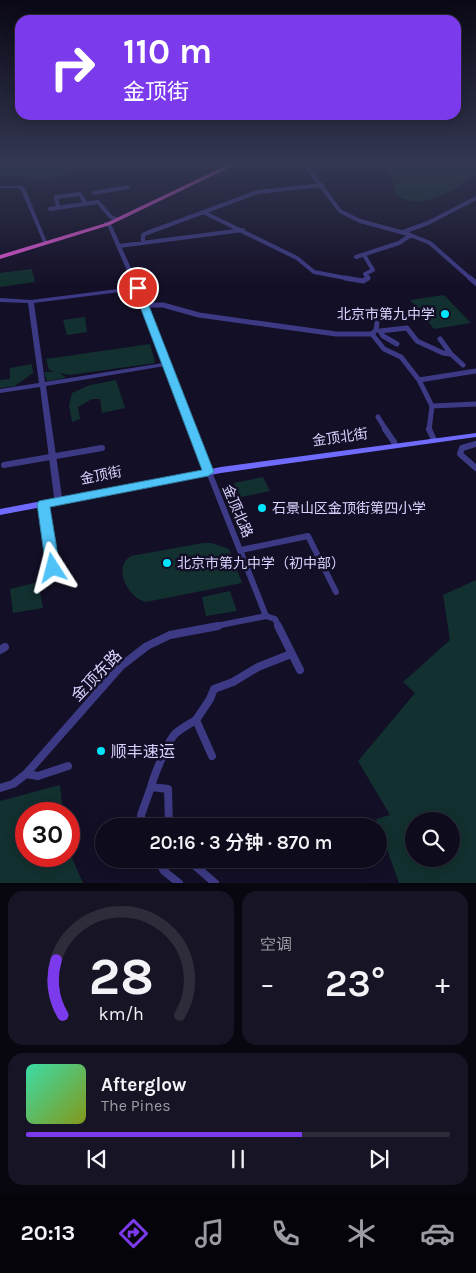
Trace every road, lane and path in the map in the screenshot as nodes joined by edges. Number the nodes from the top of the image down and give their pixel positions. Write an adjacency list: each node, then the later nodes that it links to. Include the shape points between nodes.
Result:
1 (29, 203): 17 (street)
2 (76, 203): 9 (street)
3 (99, 203): 12 (street)
4 (147, 203): 12 (highway)
5 (147, 203): 13 (highway)
6 (227, 203): 11 (street)
7 (334, 203): 15 (street, via 362,221)
8 (466, 203): 15 (street)
9 (58, 206): 10 (street)
10 (50, 209)
11 (203, 212): 14 (street); 18 (street, via 147,232 143,235)
12 (116, 219): 13 (highway)
13 (107, 224): 17 (highway); 19 (street, 金顶北路); 21 (highway)
14 (244, 230): 18 (street); 20 (street, via 297,258 314,272 363,281 368,278 365,274 373,270)
15 (403, 232): 16 (street)
16 (411, 235): 20 (street); 23 (street, via 430,243)
17 (46, 242): 21 (highway)
18 (143, 243): 19 (street)
19 (119, 246): 24 (street, 金顶北路)
20 (364, 255): 22 (street)
21 (0, 256)
22 (356, 257)
23 (476, 283)
24 (138, 288): 26 (street); 27 (street, 金顶北路)
25 (0, 300): 26 (street)
26 (31, 302): 37 (street)
27 (144, 305): 29 (street, via 163,305 199,314 336,334); 33 (street, 金顶北路)
28 (377, 323): 29 (street)
29 (372, 334): 31 (street)
30 (440, 339): 32 (street)
31 (381, 345): 32 (street, via 396,343 380,331 407,328 417,341); 36 (street, via 401,357)
32 (451, 354): 34 (street)
33 (168, 364): 37 (street); 50 (street, 金顶北路)
34 (463, 365)
35 (476, 371): 36 (street)
36 (419, 380): 40 (street)
37 (43, 384): 38 (street); 47 (street)
38 (0, 391)
39 (476, 404): 40 (street)
40 (432, 406): 43 (street, via 428,431)
41 (378, 417): 44 (street)
42 (476, 433): 43 (main road, 金顶北街)
43 (433, 438): 44 (main road, 金顶北街); 50 (main road, 金顶北街)
44 (394, 442): 50 (main road, 金顶北街)
45 (476, 444): 49 (street, via 462,448 460,454)
46 (102, 448): 47 (street)
47 (52, 457): 48 (street); 51 (street)
48 (4, 466)
49 (476, 468)
50 (208, 470): 51 (main road, 金顶街); 52 (main road, 金顶街); 55 (street, 金顶北路)
51 (58, 497): 53 (main road, 金顶街)
52 (43, 504): 54 (main road, 金顶街); 56 (street)
53 (0, 508)
54 (0, 512)
55 (241, 550): 57 (street, via 308,536); 58 (street, 金顶北路)
56 (53, 568)
57 (336, 592)
58 (266, 616): 59 (street, via 275,619); 64 (street, 金顶东路, via 170,635 147,646 121,666)
59 (291, 654): 60 (street); 61 (street, via 214,689)
60 (300, 670)
61 (196, 720): 62 (street); 65 (street, via 174,734 154,773)
62 (212, 756)
63 (68, 766): 64 (street, via 38,776)
64 (26, 774): 66 (street, 金顶东路, via 13,784)
65 (151, 787): 67 (street); 68 (street, via 168,789)
66 (0, 788)
67 (141, 818)
68 (167, 818)
69 (163, 868): 71 (street)
70 (198, 868): 72 (street)
71 (179, 883)
72 (215, 883)

